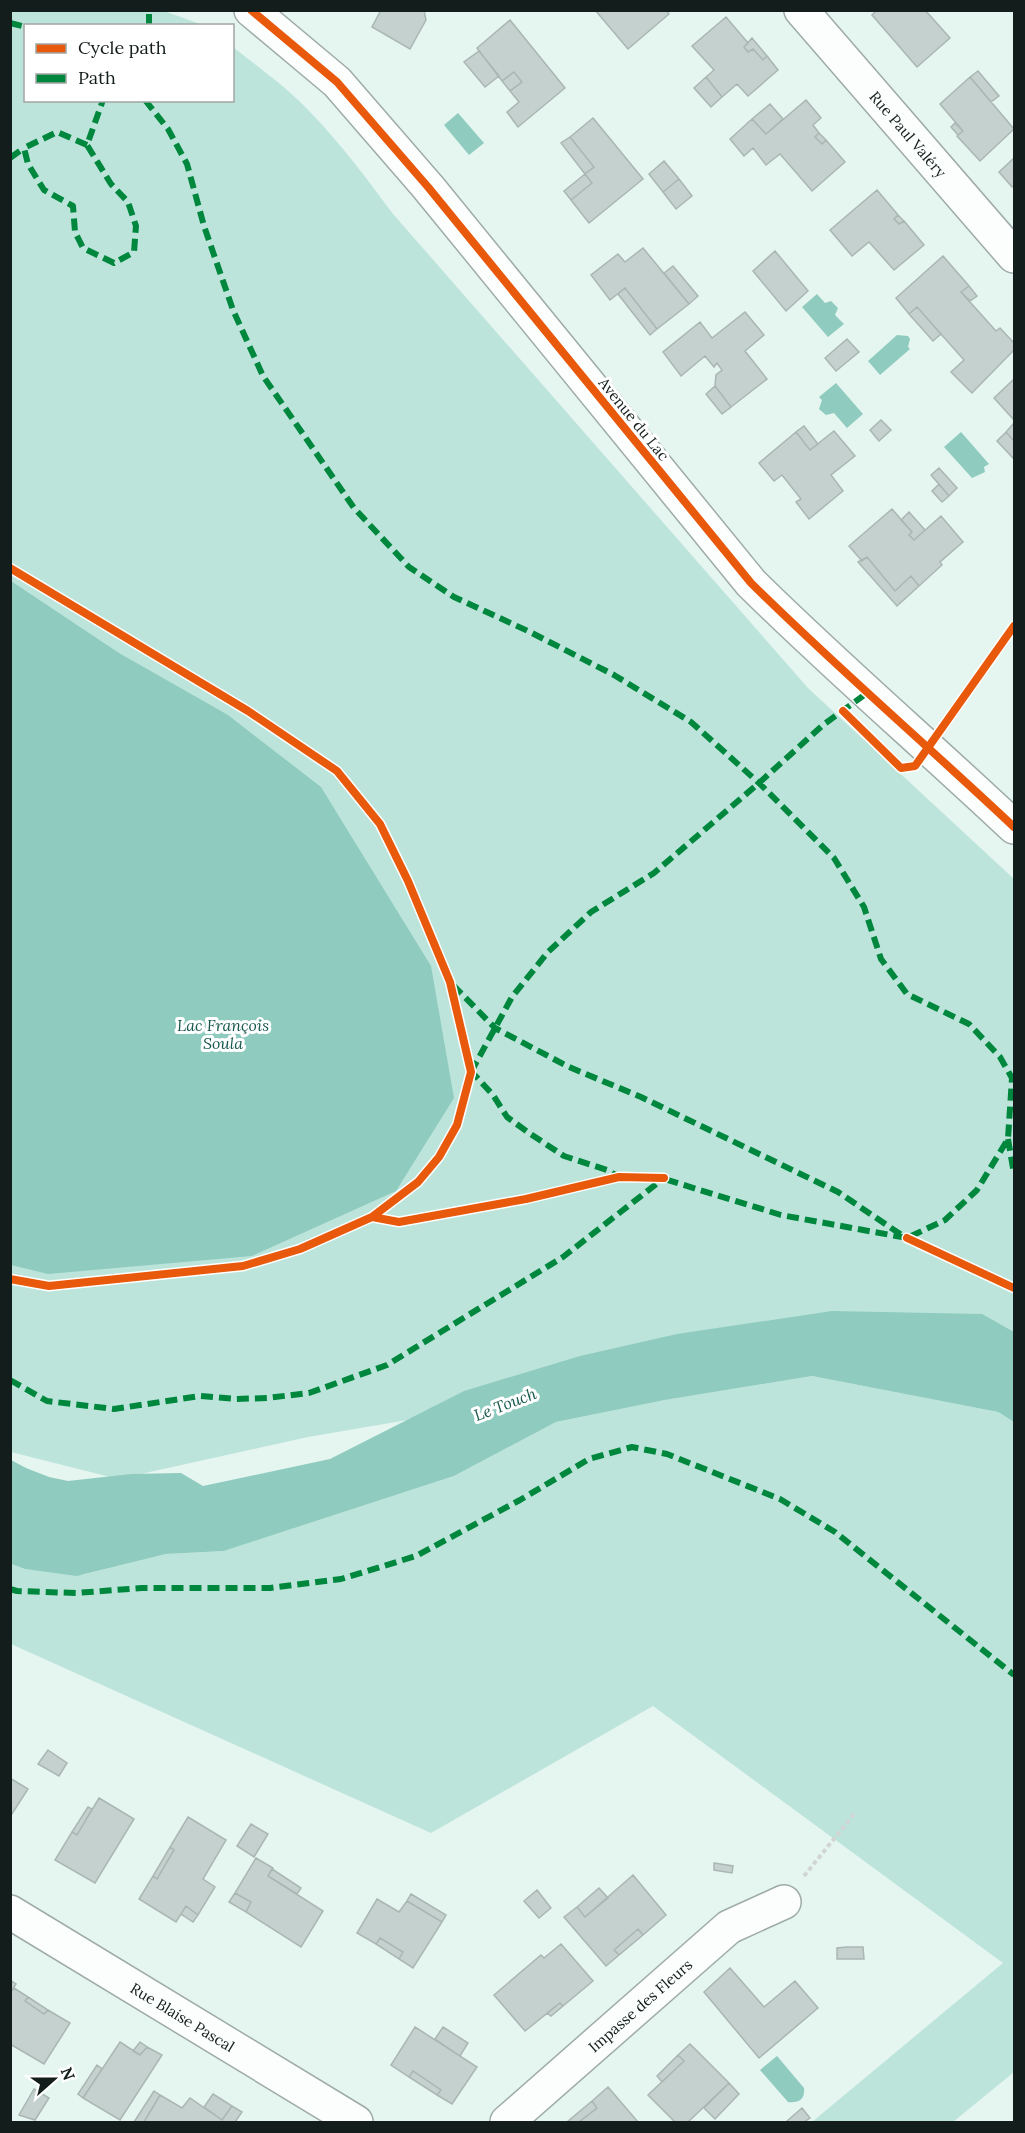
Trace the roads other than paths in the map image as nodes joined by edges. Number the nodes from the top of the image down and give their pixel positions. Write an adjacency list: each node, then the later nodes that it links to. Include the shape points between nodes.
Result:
1 (251, 10): 4 (street, Avenue du Lac, via 345,91 751,583)
2 (801, 10): 3 (street, Rue Paul Valéry)
3 (1014, 256)
4 (1014, 827)
5 (784, 1902): 8 (street, Impasse des Fleurs, via 729,1927)
6 (10, 1912): 7 (street, Rue Blaise Pascal)
7 (356, 2122)
8 (507, 2122)

